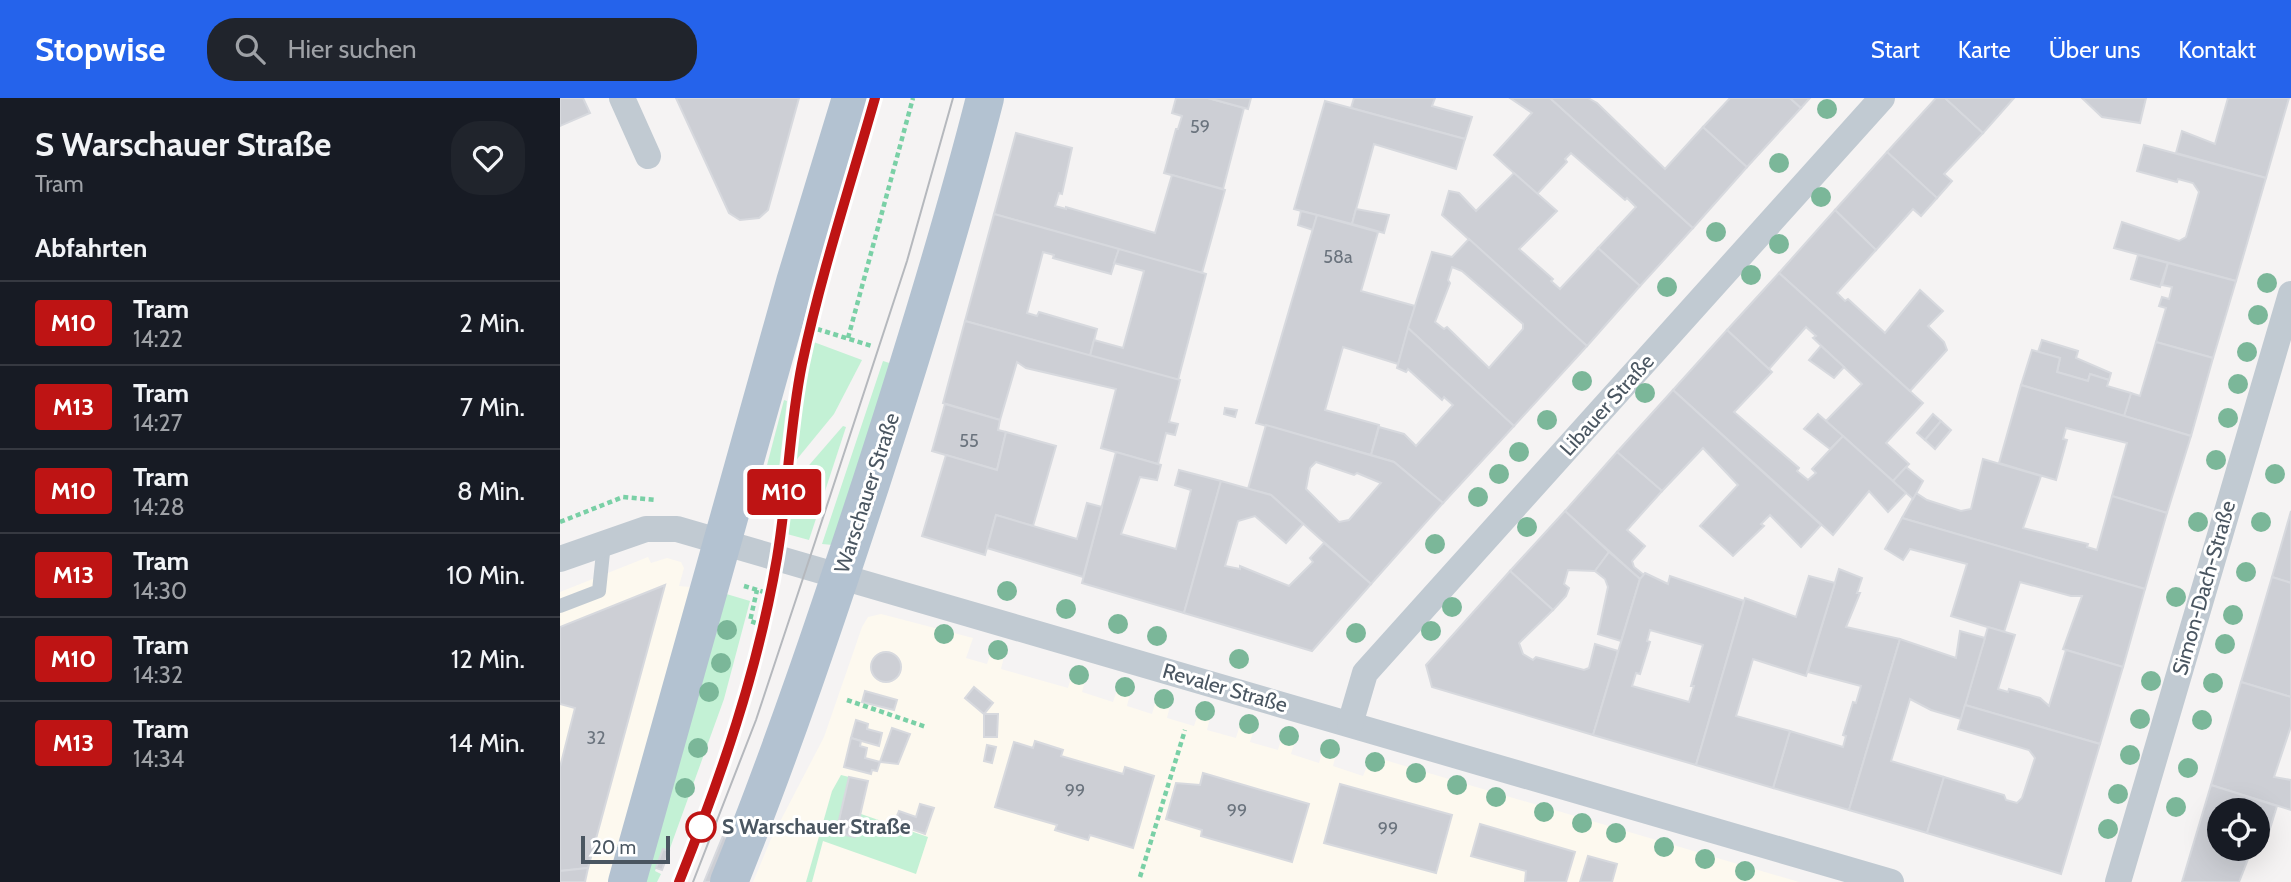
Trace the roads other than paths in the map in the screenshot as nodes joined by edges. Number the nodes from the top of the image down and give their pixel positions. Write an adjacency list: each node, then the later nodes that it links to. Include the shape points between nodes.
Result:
1 (622, 98): 5 (street)
2 (851, 98): 7 (main road)
3 (985, 98): 10 (main road, Warschauer Straße, via 911,358)
4 (1882, 98): 12 (street, Libauer Straße, via 1365,673)
5 (648, 156)
6 (2291, 294): 16 (street, Simon-Dach-Straße)
7 (723, 542): 8 (street, Revaler Straße, via 667,528 646,529); 10 (street, Revaler Straße); 13 (main road)
8 (604, 543): 9 (street, Revaler Straße); 11 (lane, via 599,591)
9 (560, 559)
10 (840, 576): 12 (street, Revaler Straße); 14 (main road, Warschauer Straße)
11 (560, 606)
12 (1350, 724): 15 (street, Revaler Straße)
13 (627, 882)
14 (729, 882)
15 (1891, 882)
16 (2118, 882)

